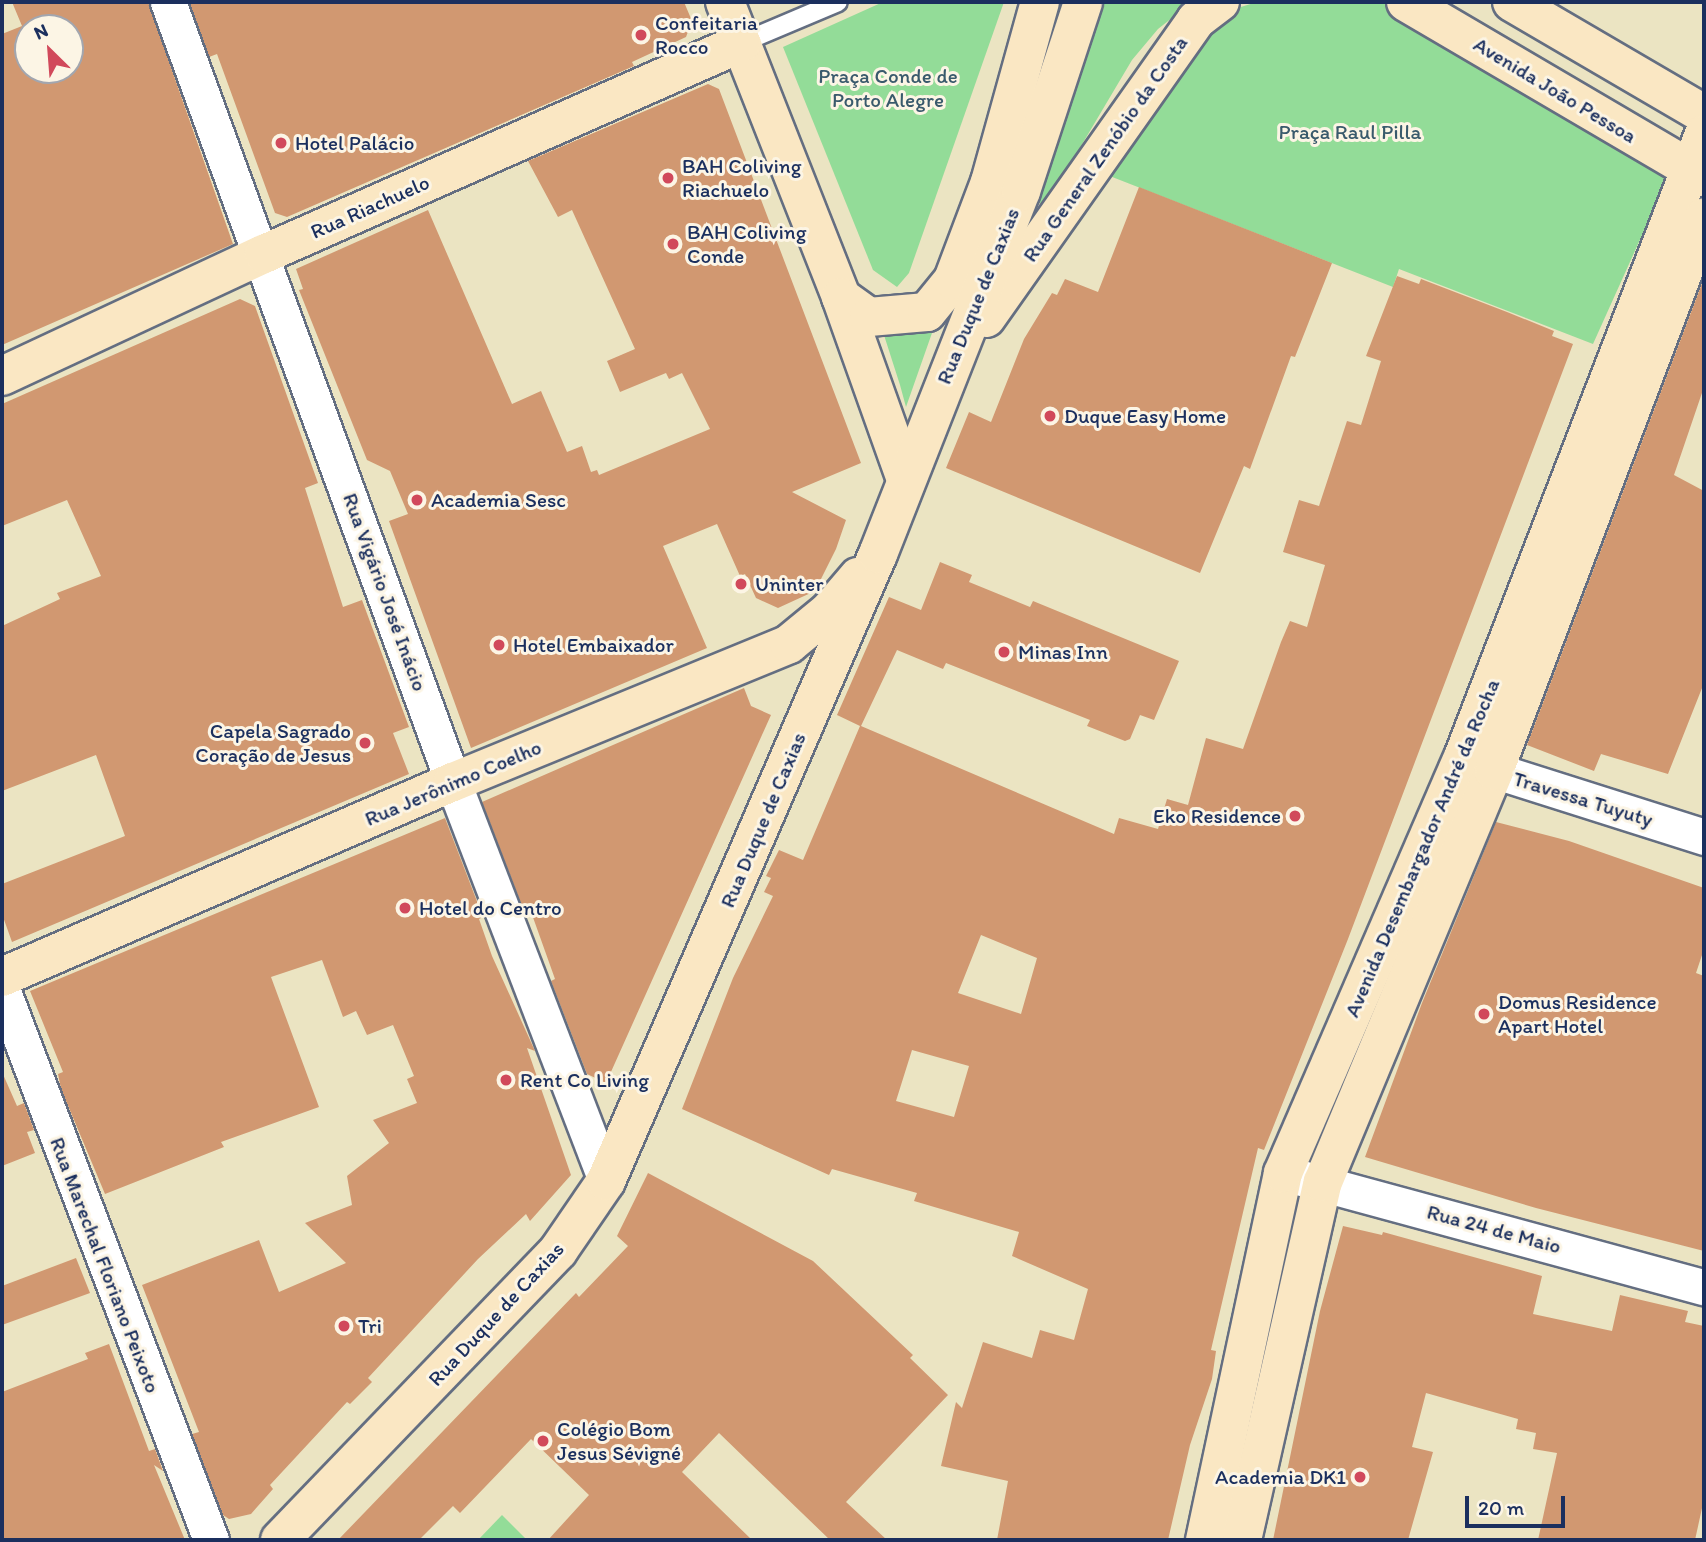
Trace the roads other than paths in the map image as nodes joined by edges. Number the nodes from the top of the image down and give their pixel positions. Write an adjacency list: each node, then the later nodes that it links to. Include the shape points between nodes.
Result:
1 (168, 2): 14 (street, Rua Vigário José Inácio)
2 (725, 2): 9 (street)
3 (838, 2): 9 (lane)
4 (1040, 2): 15 (street, Rua Duque de Caxias, via 990,182 953,280 927,312 869,317)
5 (1083, 2): 16 (street, Rua Duque de Caxias, via 1021,191)
6 (1220, 2): 16 (street, Rua General Zenóbio da Costa, via 1196,20)
7 (1406, 2): 12 (street, Avenida João Pessoa)
8 (1513, 2): 10 (street)
9 (741, 43): 14 (street, Rua Riachuelo); 15 (street)
10 (1704, 114)
11 (1704, 134): 12 (street, Avenida Desembargador André da Rocha)
12 (1696, 173): 20 (street, Avenida Desembargador André da Rocha)
13 (1704, 217): 20 (street, Avenida Desembargador André da Rocha)
14 (264, 254): 17 (street, Rua Riachuelo); 21 (street, Rua Vigário José Inácio)
15 (841, 296): 18 (street)
16 (948, 372): 18 (street, Rua Duque de Caxias)
17 (2, 376)
18 (905, 477): 19 (street, Rua Duque de Caxias)
19 (878, 554): 21 (street, Rua Jerônimo Coelho, via 828,611 789,644); 26 (street, Rua Duque de Caxias)
20 (1478, 765): 22 (street, Travessa Tuyuty); 25 (street, Avenida Desembargador André da Rocha); 27 (street, Avenida Desembargador André da Rocha)
21 (453, 782): 23 (street, Rua Jerônimo Coelho); 26 (street, Rua Vigário José Inácio)
22 (1704, 837)
23 (2, 977)
24 (2, 989): 29 (street, Rua Marechal Floriano Peixoto)
25 (1283, 1173): 27 (street, Rua 24 de Maio); 31 (street, Avenida Desembargador André da Rocha)
26 (607, 1181): 30 (street, Rua Duque de Caxias, via 558,1251)
27 (1324, 1182): 28 (street, Rua 24 de Maio); 32 (street, Avenida Desembargador André da Rocha)
28 (1704, 1287)
29 (211, 1540)
30 (280, 1540)
31 (1205, 1540)
32 (1242, 1540)

